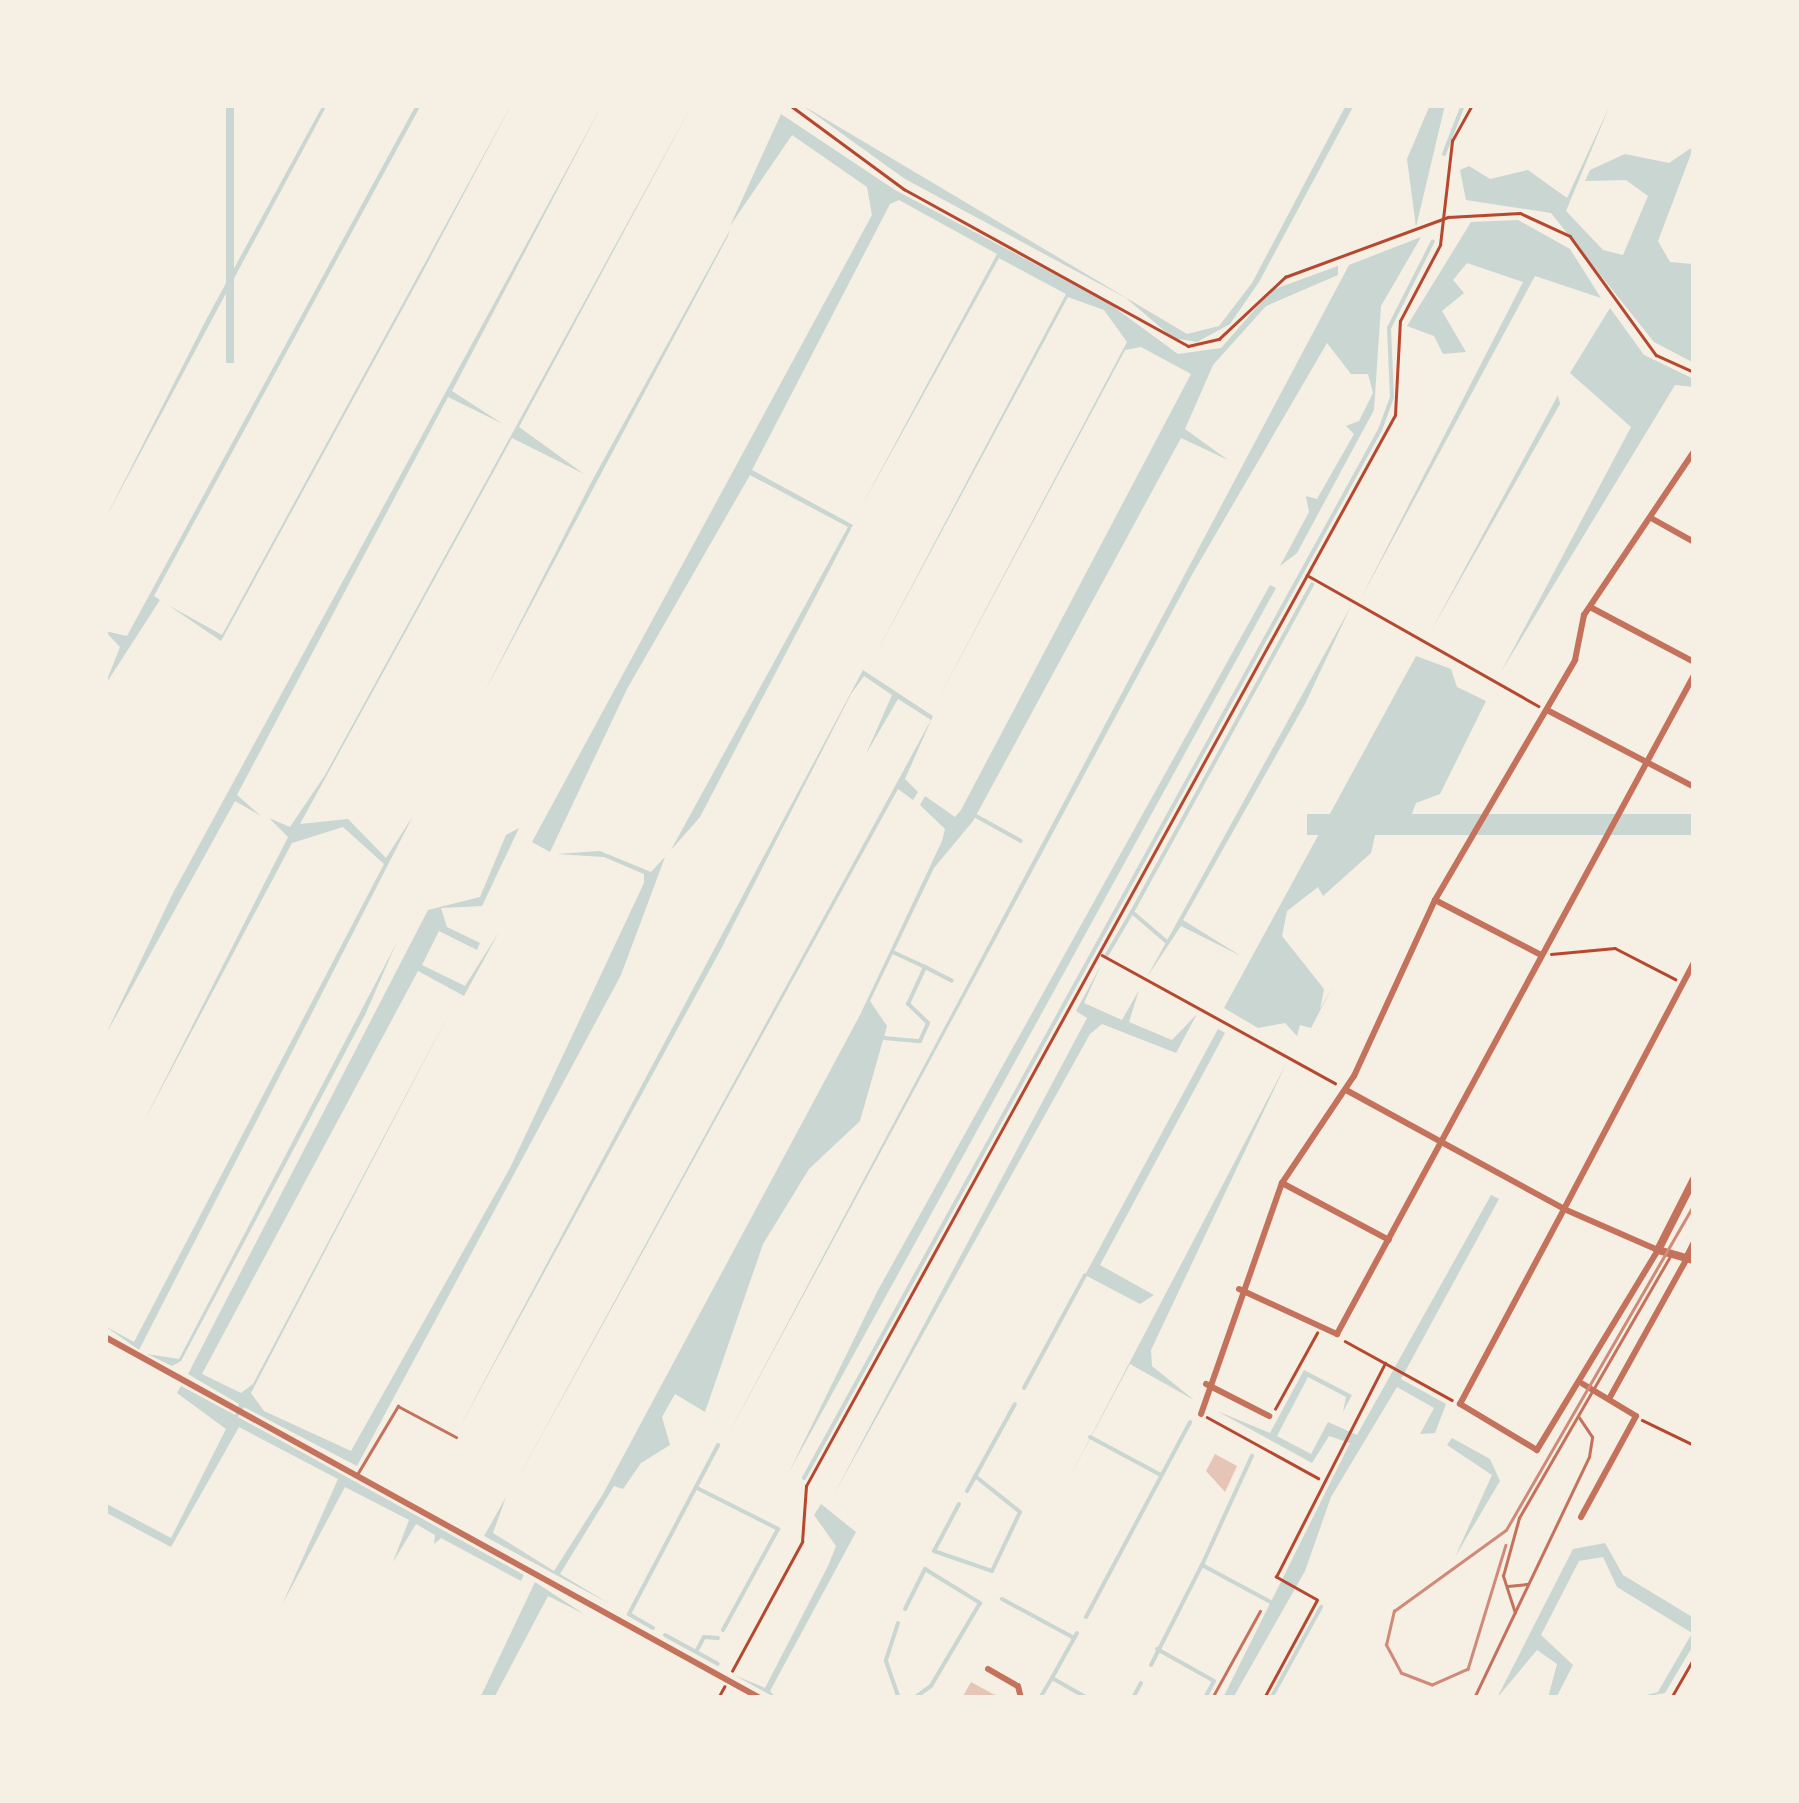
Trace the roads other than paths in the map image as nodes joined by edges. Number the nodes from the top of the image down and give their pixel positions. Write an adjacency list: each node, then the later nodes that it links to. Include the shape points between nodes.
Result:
1 (1694, 450): 2 (street)
2 (1651, 518): 3 (street); 4 (street)
3 (1694, 542)
4 (1590, 607): 5 (street); 7 (street)
5 (1694, 662)
6 (1694, 675): 8 (street)
7 (1548, 710): 8 (street); 10 (street)
8 (1647, 762): 9 (street); 11 (street)
9 (1694, 787)
10 (1435, 900): 11 (street); 13 (street)
11 (1541, 955): 14 (street)
12 (1694, 962): 17 (street)
13 (1346, 1091): 14 (street); 16 (street)
14 (1443, 1141): 17 (street); 18 (street)
15 (1694, 1180): 20 (street)
16 (1282, 1183): 18 (street); 23 (street)
17 (1564, 1209): 20 (street); 26 (street, via 1460,1404 1540,1449)
18 (1389, 1240): 23 (street, via 1336,1334)
19 (1694, 1244): 22 (street)
20 (1658, 1250): 21 (street); 26 (street)
21 (1671, 1254): 22 (street); 27 (lane)
22 (1690, 1259): 28 (street)
23 (1239, 1289): 25 (street)
24 (105, 1337): 33 (street)
25 (1206, 1384): 29 (street); 30 (street)
26 (1582, 1384): 27 (street)
27 (1595, 1392): 28 (street); 31 (lane)
28 (1610, 1399): 34 (street, via 1636,1416)
29 (1201, 1414)
30 (1269, 1416)
31 (1578, 1417): 35 (lane, via 1592,1448); 36 (lane, via 1519,1518)
32 (456, 1437): 33 (lane, via 398,1406)
33 (356, 1476): 40 (street)
34 (1581, 1517)
35 (1529, 1582): 36 (lane); 38 (lane)
36 (1504, 1584): 38 (lane)
37 (1260, 1611): 42 (lane)
38 (1516, 1614): 43 (lane)
39 (988, 1669): 41 (street, via 1018,1686)
40 (760, 1698)
41 (1022, 1698)
42 (1212, 1698)
43 (1474, 1698)

